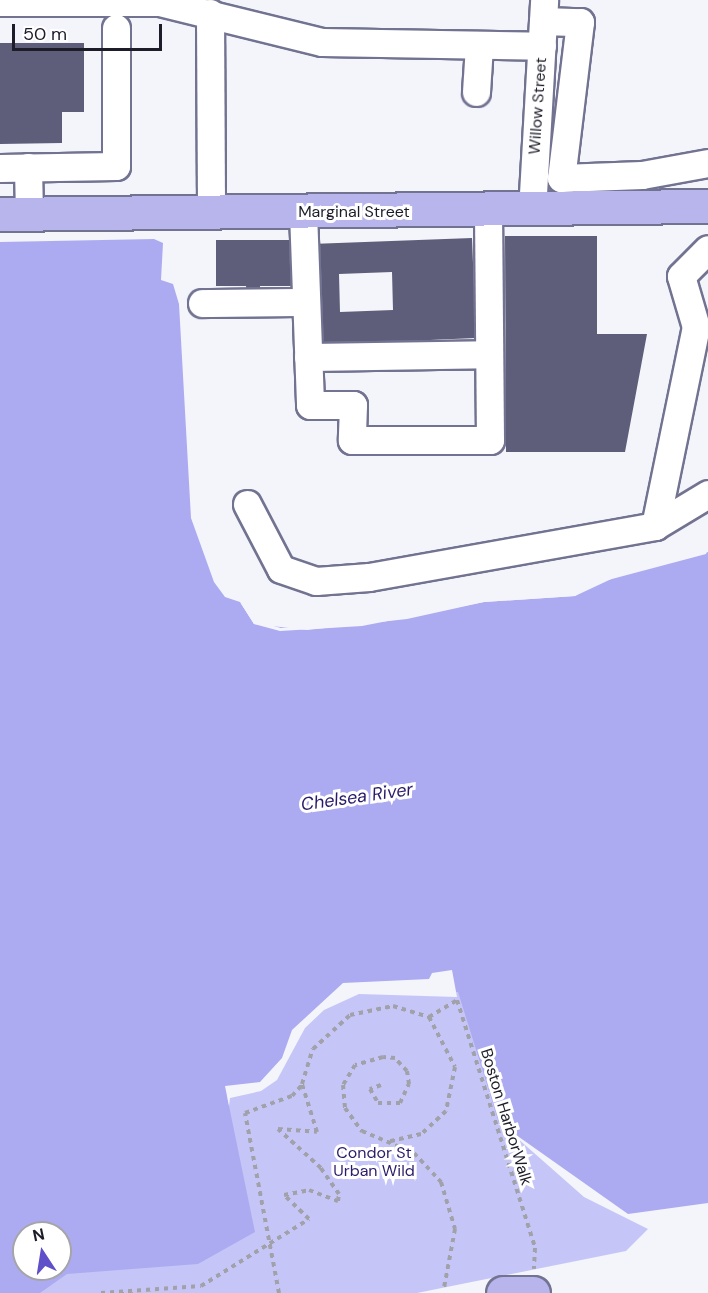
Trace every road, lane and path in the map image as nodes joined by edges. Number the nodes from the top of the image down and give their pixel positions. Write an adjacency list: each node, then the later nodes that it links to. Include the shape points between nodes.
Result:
1 (0, 2): 3 (street, via 159,2)
2 (580, 11): 4 (street); 8 (street, via 561,178 642,175)
3 (210, 13): 6 (street, via 322,42); 15 (street)
4 (543, 22): 6 (street); 13 (street, Willow Street)
5 (116, 28): 9 (street, via 116,166)
6 (478, 45): 7 (street)
7 (476, 92)
8 (708, 163)
9 (28, 167): 10 (street); 16 (street)
10 (0, 168)
11 (708, 207): 13 (main road, Marginal Street)
12 (488, 211): 13 (main road, Marginal Street); 14 (main road, Marginal Street); 20 (street)
13 (532, 211)
14 (303, 212): 15 (main road, Marginal Street); 18 (street)
15 (211, 213): 16 (main road, Marginal Street)
16 (14, 214)
17 (708, 249): 24 (street, via 681,276 696,327)
18 (306, 302): 19 (street); 21 (street)
19 (202, 303)
20 (489, 354): 21 (street); 21 (street, via 490,440 352,440 353,405 310,405)
21 (308, 357)
22 (708, 494): 24 (street)
23 (248, 504): 24 (street, via 281,569 316,581 369,577)
24 (655, 526)
25 (429, 1017): 26 (path, via 393,1006 350,1015 313,1049); 28 (path, Boston HarborWalk, via 455,1067 446,1111 421,1134); 30 (path, Boston HarborWalk, via 458,1000 536,1248)
26 (302, 1084): 29 (path, via 292,1096 245,1113); 29 (path, via 317,1132 278,1129 306,1151 339,1194 338,1201 309,1190 284,1195 309,1219)
27 (381, 1084): 28 (path, via 370,1089 378,1103 400,1103 409,1084 407,1071 395,1058 368,1058 347,1075 343,1099 362,1131)
28 (390, 1141): 31 (path, via 424,1161 450,1202 455,1229)
29 (267, 1245): 32 (path, via 201,1286); 33 (path)
30 (533, 1283): 34 (main road)
31 (444, 1287)
32 (100, 1293)
33 (279, 1293)
34 (503, 1293)

